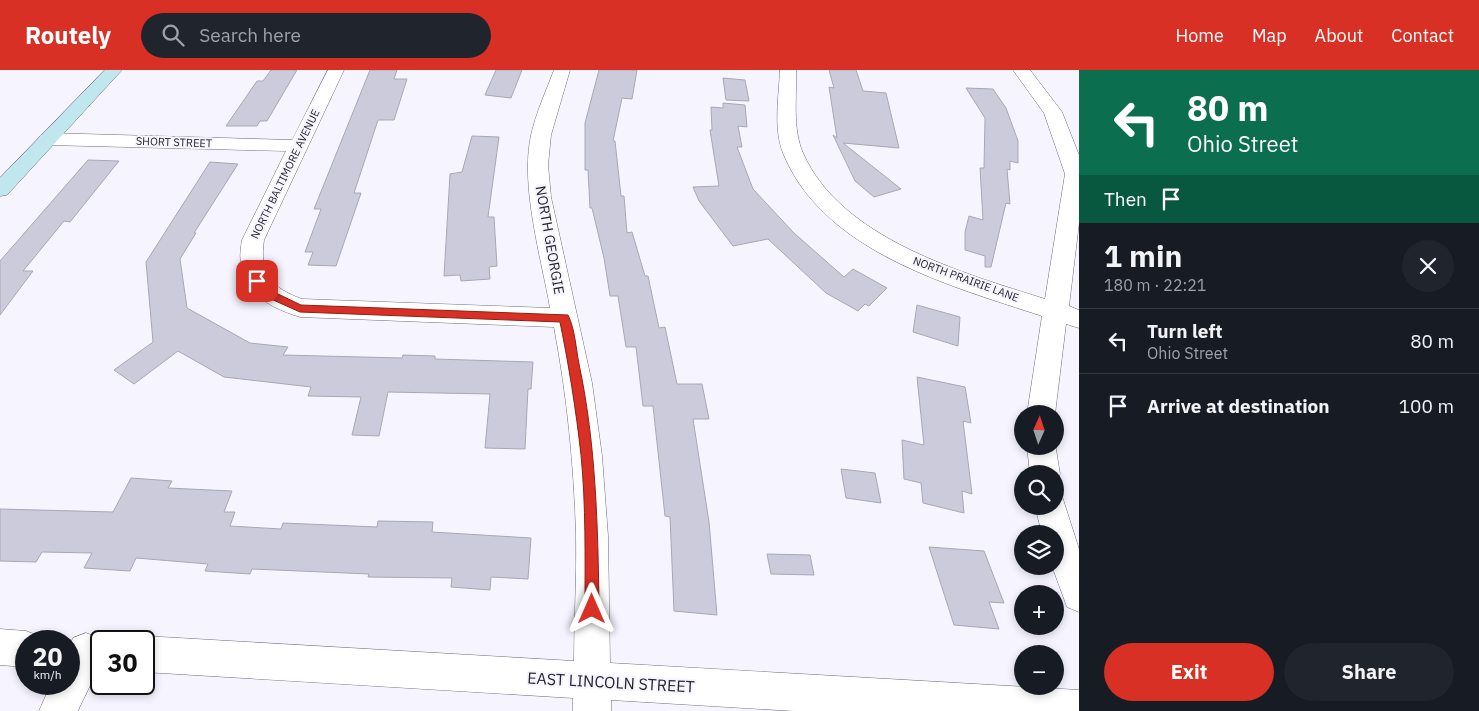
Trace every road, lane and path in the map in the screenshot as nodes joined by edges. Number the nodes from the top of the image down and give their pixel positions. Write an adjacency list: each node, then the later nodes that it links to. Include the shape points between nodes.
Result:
1 (114, 70): 6 (main road)
2 (336, 70): 7 (street, NORTH BALTIMORE AVENUE)
3 (562, 70): 10 (street, NORTH GEORGIE, via 542,135 538,165 540,197)
4 (788, 70): 9 (street, NORTH PRAIRIE LANE, via 792,152 807,181 841,217 885,246 928,267)
5 (1021, 70): 9 (street, via 1052,112 1074,174)
6 (48, 138): 7 (street, SHORT STREET); 8 (main road)
7 (299, 146): 10 (street, NORTH BALTIMORE AVENUE, via 249,253 251,270 257,281 274,297 300,308)
8 (0, 190)
9 (1056, 311): 11 (street, NORTH PRAIRIE LANE); 12 (street)
10 (564, 318): 19 (street, NORTH GEORGIE, via 578,383 587,456 592,536)
11 (1079, 319)
12 (1042, 405)
13 (1053, 515): 14 (street)
14 (1079, 595)
15 (0, 648): 16 (street)
16 (15, 649)
17 (85, 651): 21 (street)
18 (155, 655): 19 (street, EAST LINCOLN STREET, via 274,660)
19 (592, 696): 20 (street, EAST LINCOLN STREET)
20 (1079, 709)
21 (58, 711)

